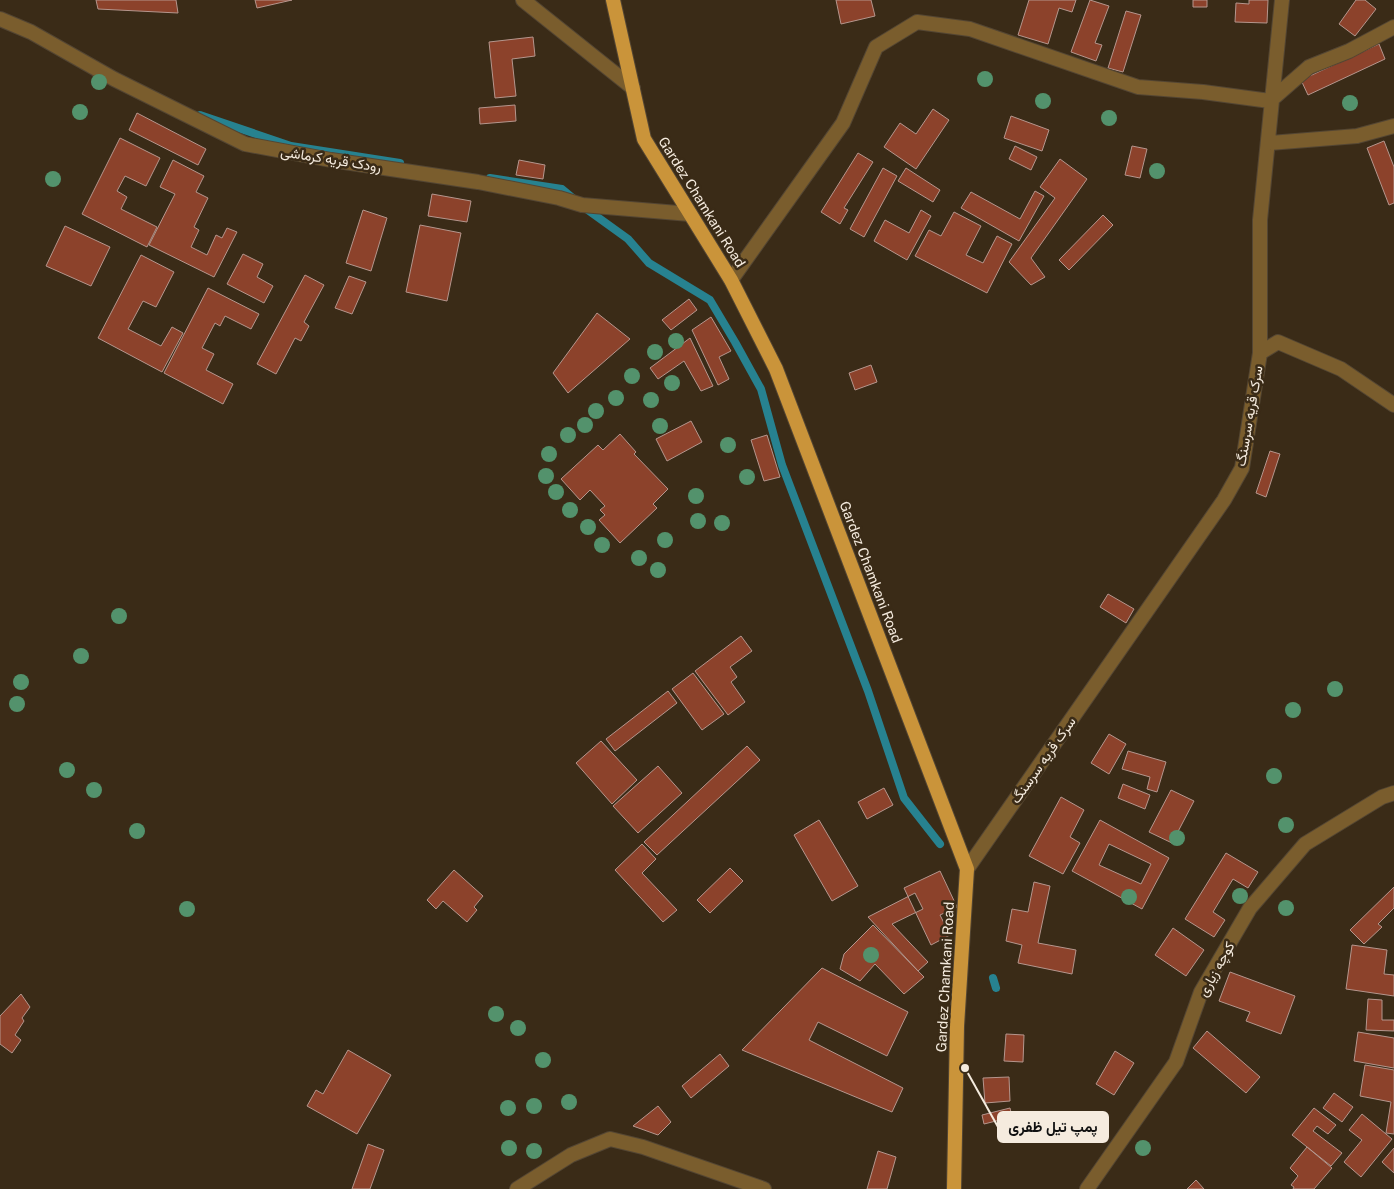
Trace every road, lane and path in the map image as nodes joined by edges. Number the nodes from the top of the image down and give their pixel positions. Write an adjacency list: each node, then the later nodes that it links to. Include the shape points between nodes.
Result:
1 (522, 0): 6 (street)
2 (1282, 0): 7 (street, سرک قریه سرسنگ)
3 (611, 2): 6 (highway, Gardez Chamkani Road)
4 (0, 19): 10 (street, رودک قریه کرماشی, via 31,32 114,79 244,144 478,182 582,205)
5 (1394, 27): 7 (street, via 1349,51 1309,67)
6 (633, 88): 10 (highway, Gardez Chamkani Road, via 644,139)
7 (1270, 101): 9 (street, سرک قریه سرسنگ); 11 (street, via 1138,87 970,29 917,22 876,47 843,123)
8 (1394, 126): 9 (street, via 1358,136)
9 (1269, 142): 12 (street, سرک قریه سرسنگ, via 1260,220)
10 (690, 214): 11 (highway, Gardez Chamkani Road)
11 (731, 280): 15 (highway, Gardez Chamkani Road, via 776,369)
12 (1260, 353): 13 (street, via 1278,342 1341,369); 15 (street, سرک قریه سرسنگ, via 1242,468 1224,500)
13 (1394, 405)
14 (1394, 793): 19 (street, کوچه زیاری, via 1305,844 1250,908 1201,992 1176,1062)
15 (967, 869): 18 (highway, Gardez Chamkani Road, via 957,1026)
16 (518, 1189): 17 (street, via 571,1155 610,1139 643,1147)
17 (764, 1189)
18 (954, 1189)
19 (1087, 1189)

